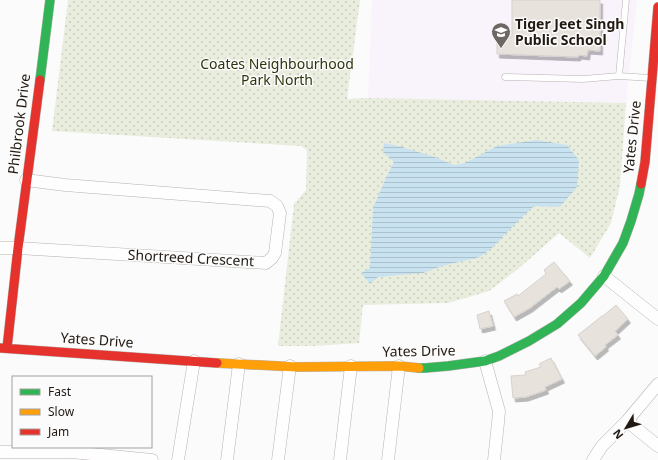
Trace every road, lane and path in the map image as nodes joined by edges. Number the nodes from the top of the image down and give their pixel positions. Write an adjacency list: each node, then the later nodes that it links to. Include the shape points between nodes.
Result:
1 (50, 0): 8 (street, Philbrook Drive)
2 (626, 0): 4 (lane)
3 (658, 7): 6 (street, Yates Drive)
4 (619, 76): 5 (lane, via 582,79); 6 (lane)
5 (505, 78)
6 (652, 78): 7 (street, Yates Drive)
7 (653, 116): 11 (street, Yates Drive, via 639,194 631,221 623,243)
8 (26, 180): 10 (street, Philbrook Drive); 10 (street, Shortreed Crescent, via 270,201 277,206 280,213 275,253 266,263)
9 (0, 248): 10 (street)
10 (18, 248): 13 (street, Philbrook Drive)
11 (604, 276): 12 (street); 15 (street, Yates Drive, via 581,303 557,324 529,341)
12 (658, 319)
13 (4, 348): 14 (street, Yates Drive)
14 (194, 361): 16 (street, Yates Drive); 25 (street)
15 (485, 361): 19 (street, Yates Drive, via 425,368); 30 (street, via 499,411)
16 (239, 364): 17 (street, Yates Drive); 26 (street)
17 (290, 366): 18 (street, Yates Drive); 27 (street)
18 (351, 366): 19 (street, Yates Drive); 28 (street)
19 (399, 366): 29 (street)
20 (658, 384): 21 (street)
21 (627, 421): 22 (street); 31 (street, via 602,446)
22 (658, 446)
23 (0, 452): 24 (street, via 71,452)
24 (152, 460)
25 (178, 460)
26 (227, 460)
27 (278, 460)
28 (340, 460)
29 (388, 460)
30 (494, 460)
31 (593, 460)

